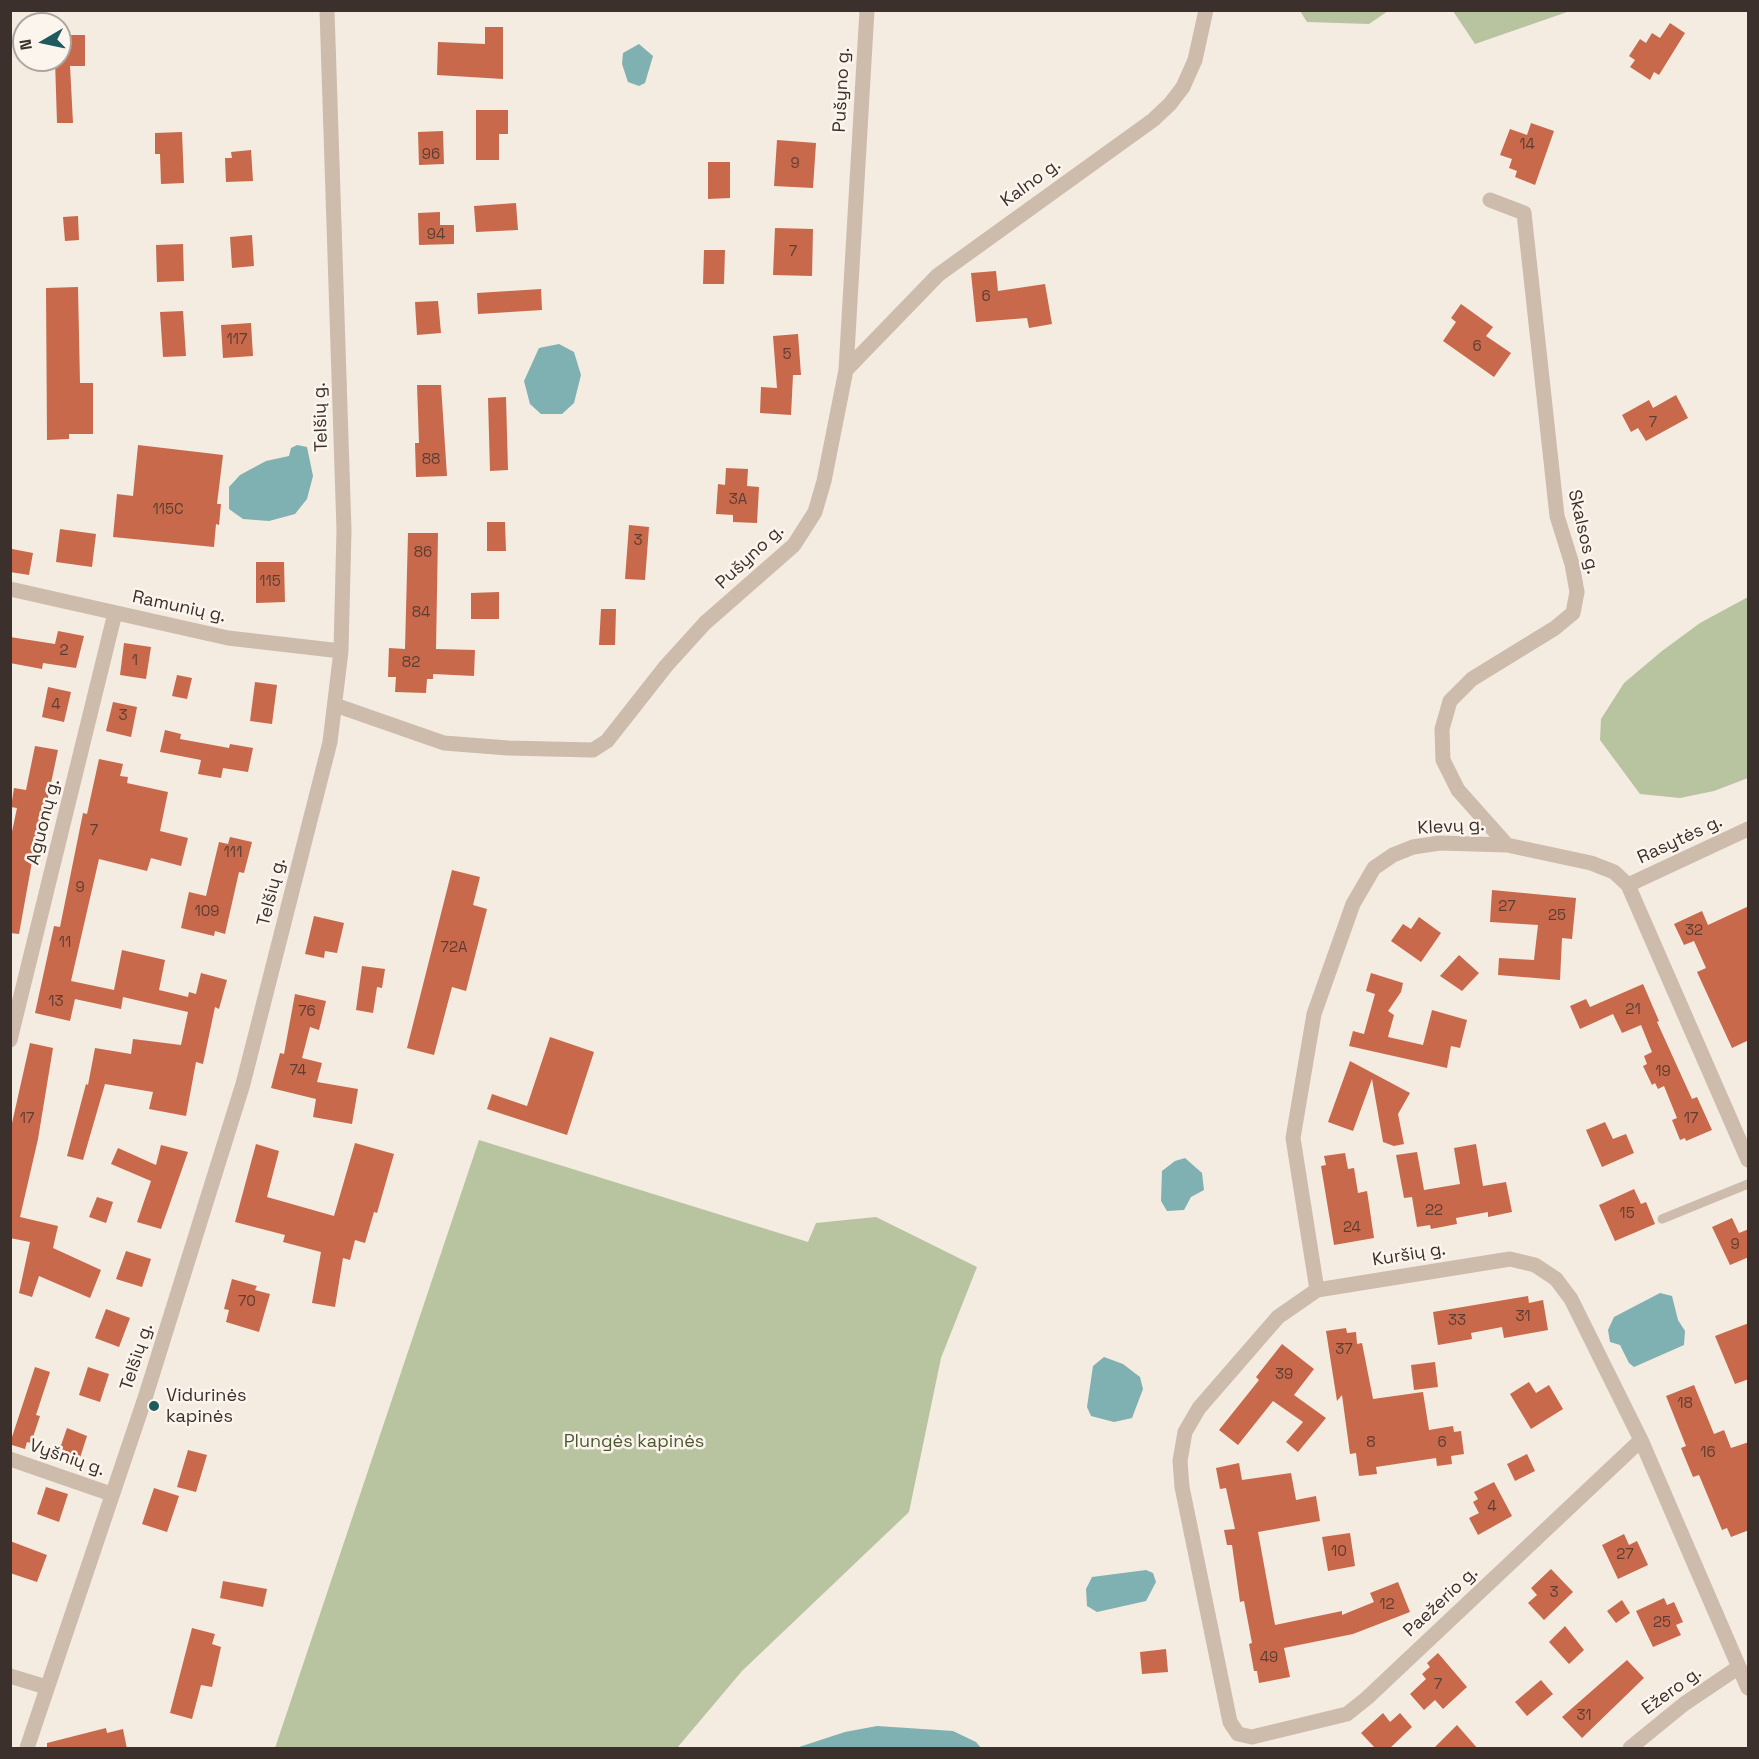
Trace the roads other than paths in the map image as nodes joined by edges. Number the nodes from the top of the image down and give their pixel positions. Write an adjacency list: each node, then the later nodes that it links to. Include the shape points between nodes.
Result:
1 (327, 10): 8 (street, Telšių g., via 344,530)
2 (867, 10): 5 (street, Pušyno g.)
3 (1206, 10): 5 (street, Kalno g., via 1195,60 1170,104 938,275)
4 (1490, 200): 11 (street, Skalsos g., via 1524,213 1555,506 1577,592 1573,613 1472,679 1457,693 1450,701 1442,729 1443,760 1458,790)
5 (846, 370): 9 (street, Pušyno g., via 824,481 808,526 775,564 705,623 607,741 593,750 444,743)
6 (10, 589): 7 (street, Ramunių g.)
7 (115, 613): 8 (street, Ramunių g., via 228,638); 13 (street, Aguonų g.)
8 (341, 651): 9 (street, Telšių g.)
9 (335, 705): 20 (street, Telšių g., via 330,742 243,1084)
10 (1749, 829): 12 (street, Rasytės g.)
11 (1507, 845): 12 (street, Klevų g., via 1591,863 1614,872); 17 (street, Klevų g., via 1440,843 1413,847 1374,868 1353,904 1314,1014 1293,1138)
12 (1628, 885): 14 (street)
13 (10, 1041)
14 (1749, 1160)
15 (1749, 1184): 16 (lane)
16 (1662, 1219)
17 (1317, 1290): 18 (street, Kuršių g., via 1510,1259 1535,1265 1556,1279 1571,1299); 25 (street, Kuršių g., via 1278,1317 1199,1408 1185,1432 1180,1461 1182,1487 1230,1722)
18 (1641, 1440): 21 (street, Kuršių g.); 25 (street, Paežerio g., via 1347,1714 1252,1737)
19 (10, 1459): 20 (street, Vyšnių g.)
20 (111, 1494): 23 (street, Telšių g.)
21 (1739, 1667): 24 (street, Kuršių g.); 27 (street, Ežero g., via 1684,1704)
22 (10, 1676): 23 (street)
23 (46, 1687): 26 (street, Telšių g.)
24 (1749, 1688)
25 (1238, 1734)
26 (27, 1749)
27 (1630, 1749)

